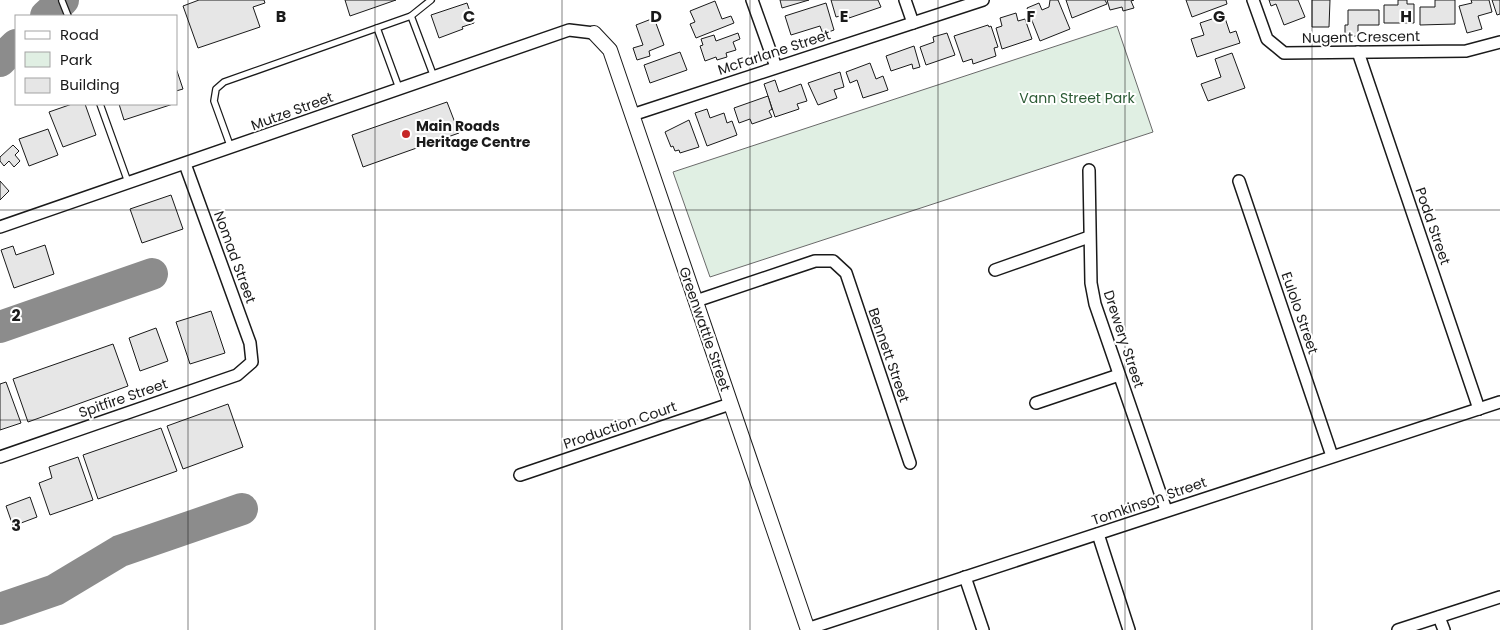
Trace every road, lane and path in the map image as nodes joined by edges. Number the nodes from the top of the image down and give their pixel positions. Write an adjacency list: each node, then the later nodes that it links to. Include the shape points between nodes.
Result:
1 (431, 0): 8 (lane)
2 (752, 0): 14 (street)
3 (905, 0): 9 (street)
4 (984, 0): 9 (street, McFarlane Street)
5 (1253, 0): 13 (street, Nugent Crescent, via 1267,39 1284,53)
6 (62, 1): 7 (lane)
7 (68, 15)
8 (411, 16): 10 (lane); 15 (lane)
9 (913, 23): 14 (street, McFarlane Street)
10 (377, 28): 16 (lane); 19 (lane, via 224,82 216,89 214,101)
11 (594, 33): 15 (street, Mutze Street, via 568,30); 18 (street, Greenwattle Street, via 610,50)
12 (1500, 42): 13 (street, Nugent Crescent, via 1466,51)
13 (1358, 52): 33 (street, Podd Street)
14 (776, 67): 18 (street, McFarlane Street)
15 (434, 77): 16 (street, Mutze Street)
16 (399, 88): 19 (street, Mutze Street)
17 (100, 105): 23 (lane)
18 (632, 115): 27 (street, Greenwattle Street)
19 (231, 148): 20 (street, Mutze Street)
20 (185, 164): 23 (street, Mutze Street); 28 (street, Nomad Street, via 250,343)
21 (1089, 170): 25 (street, Drewery Street)
22 (1239, 181): 34 (street, Eulolo Street)
23 (128, 182): 24 (street, Mutze Street)
24 (0, 227)
25 (1089, 238): 26 (street); 29 (street, Drewery Street, via 1095,304)
26 (995, 270)
27 (696, 302): 32 (street, Greenwattle Street); 36 (street, Bennett Street, via 815,260 833,261 846,273)
28 (252, 362): 35 (street, Spitfire Street, via 236,375)
29 (1119, 375): 31 (street); 38 (street, Drewery Street)
30 (1500, 402): 33 (street, Tomkinson Street)
31 (1036, 403)
32 (730, 404): 37 (street, Production Court); 43 (street, Greenwattle Street)
33 (1479, 409): 34 (street, Tomkinson Street)
34 (1332, 456): 38 (street, Tomkinson Street)
35 (0, 457)
36 (910, 463)
37 (520, 475)
38 (1166, 510): 39 (street, Tomkinson Street)
39 (1098, 534): 40 (street, Tomkinson Street); 45 (street)
40 (965, 577): 43 (street, Tomkinson Street); 44 (street)
41 (1500, 597): 42 (street)
42 (1439, 617): 46 (street); 47 (street)
43 (808, 629)
44 (983, 630)
45 (1128, 630)
46 (1398, 630)
47 (1444, 630)

